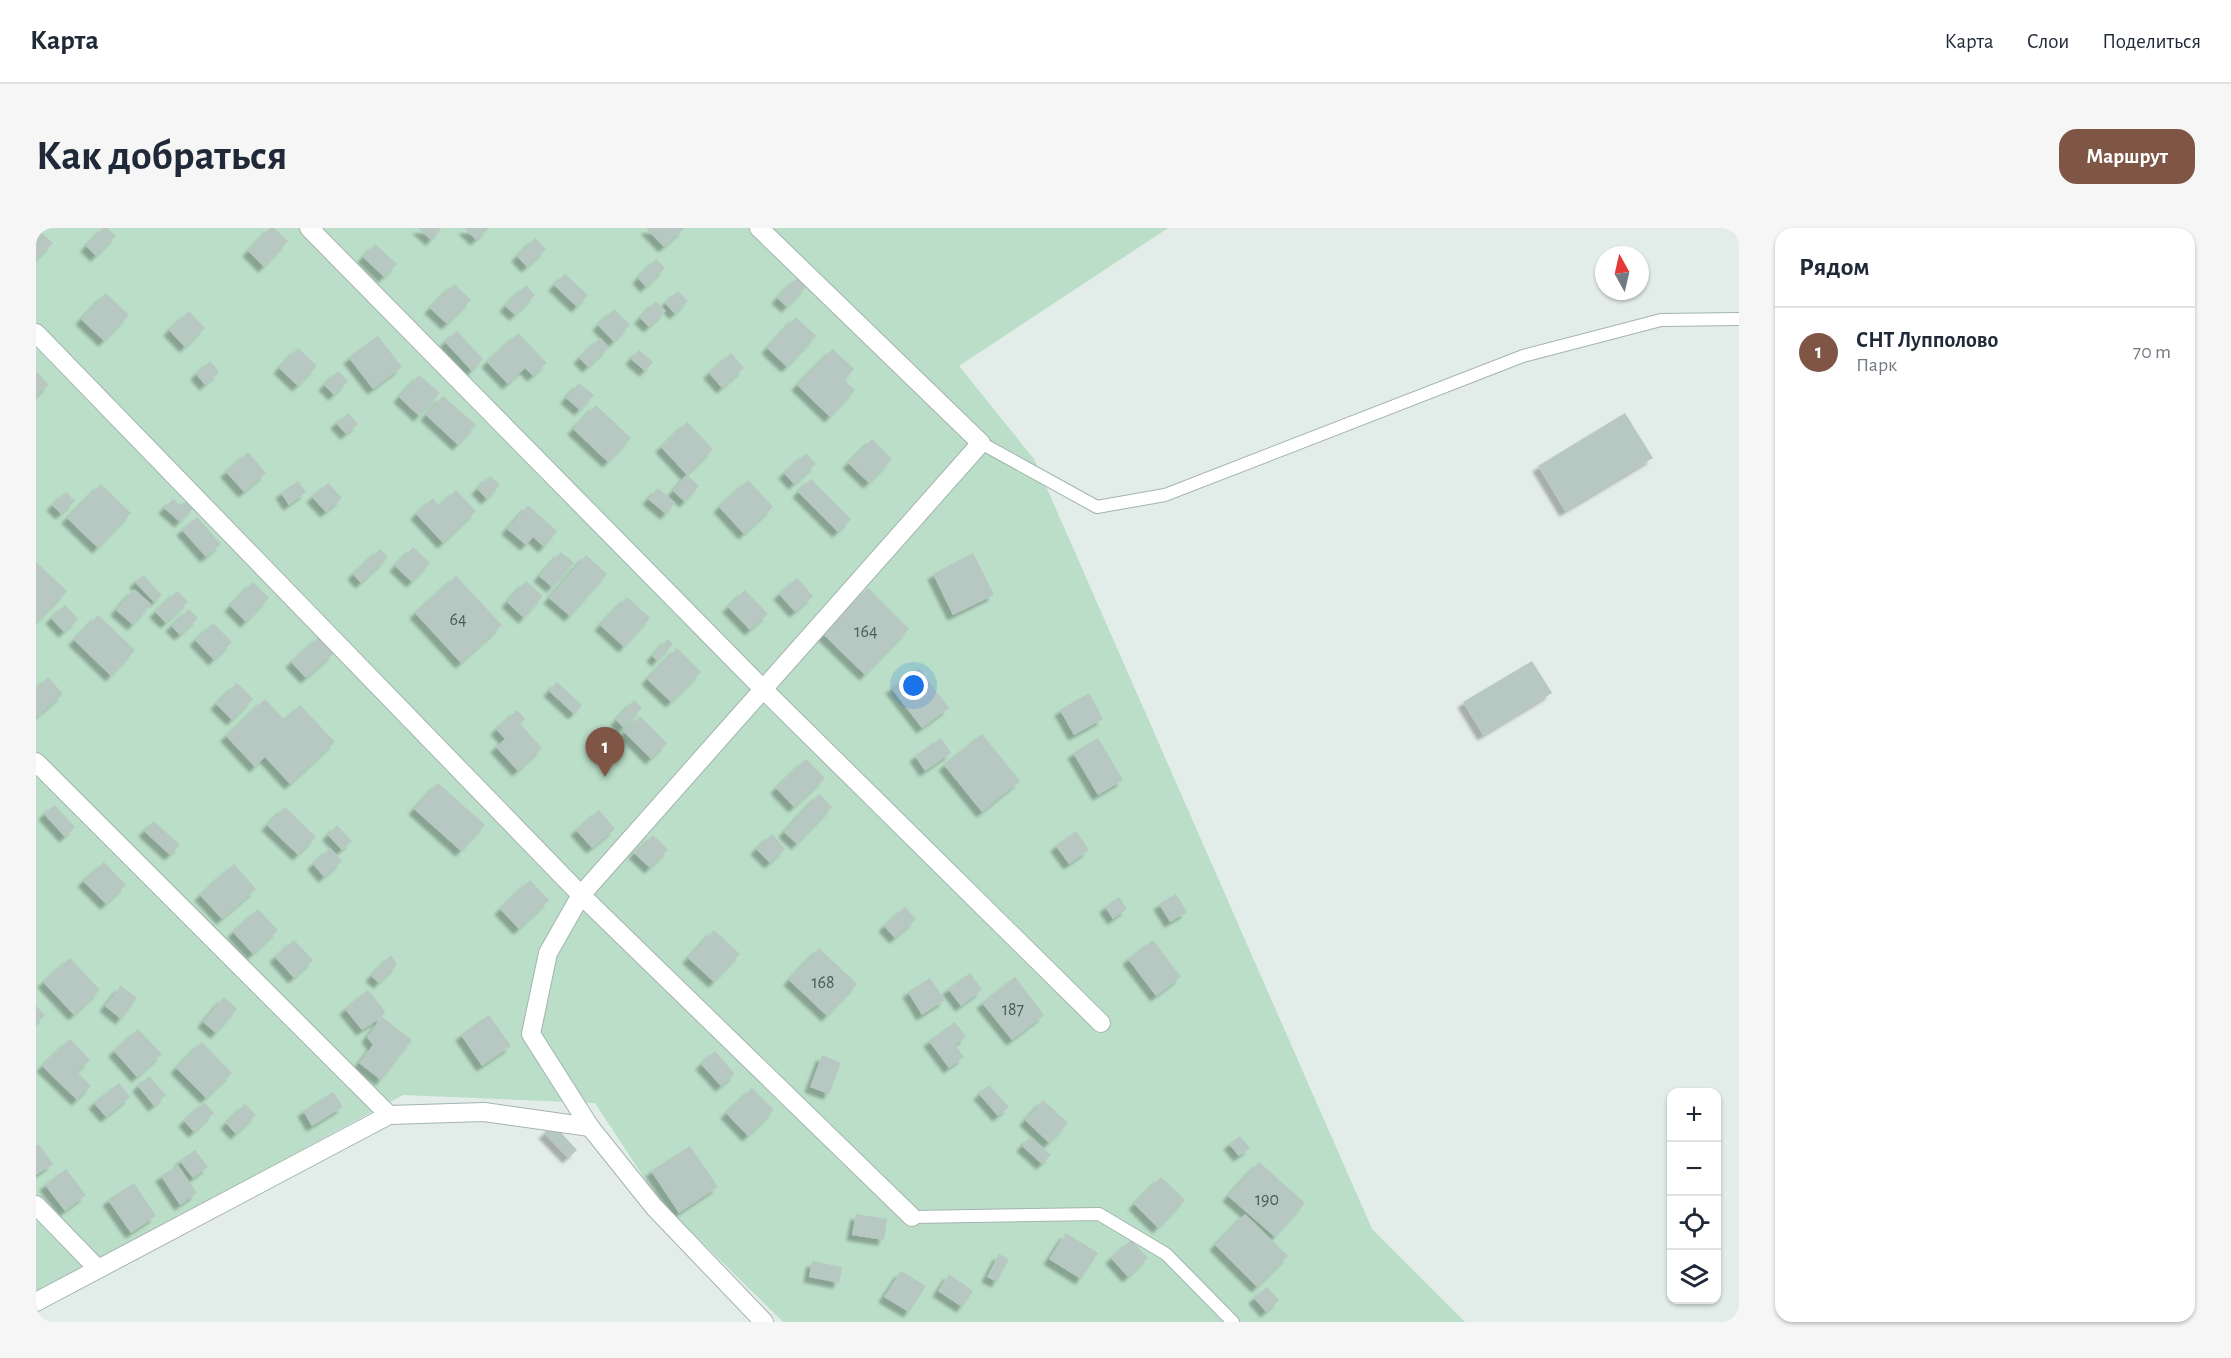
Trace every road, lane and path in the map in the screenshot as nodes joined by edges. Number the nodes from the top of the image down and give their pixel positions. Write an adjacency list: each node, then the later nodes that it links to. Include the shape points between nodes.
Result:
1 (309, 228): 6 (street)
2 (759, 228): 5 (street)
3 (1739, 319): 5 (lane, via 1661,320 1523,356 1165,495 1097,507)
4 (36, 333): 8 (street)
5 (981, 444): 6 (street)
6 (763, 689): 8 (street); 9 (street)
7 (36, 762): 10 (street)
8 (580, 895): 11 (street, via 548,953 531,1034); 13 (street)
9 (1101, 1023)
10 (389, 1115): 11 (street, via 484,1112); 14 (street)
11 (590, 1127): 16 (street, via 654,1207)
12 (36, 1205): 14 (street)
13 (912, 1217): 17 (lane, via 1099,1214 1166,1254)
14 (98, 1269): 15 (street)
15 (36, 1302)
16 (764, 1322)
17 (1233, 1322)

